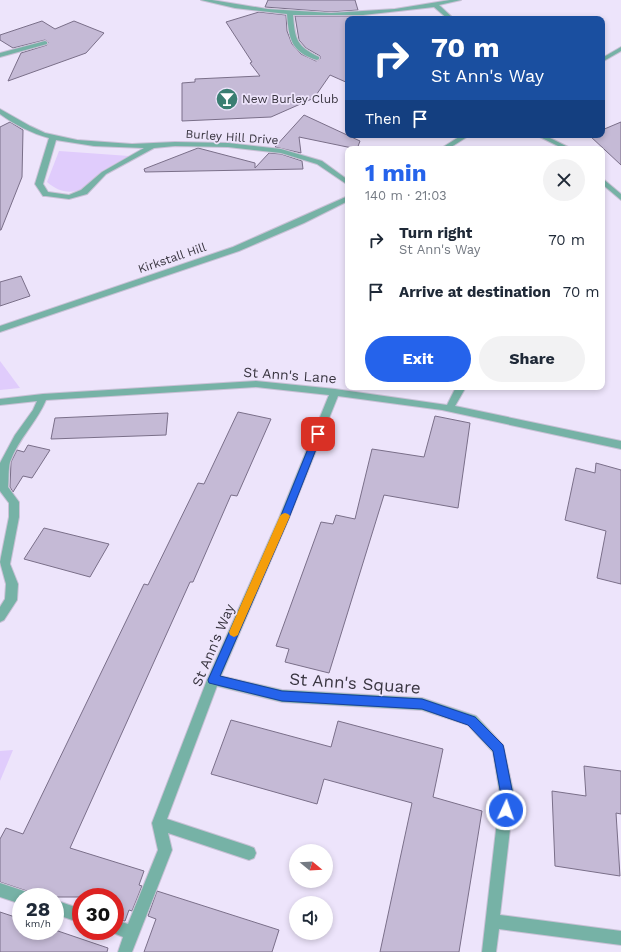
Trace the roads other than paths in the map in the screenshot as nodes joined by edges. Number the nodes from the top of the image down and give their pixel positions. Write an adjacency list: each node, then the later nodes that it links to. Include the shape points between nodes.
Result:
1 (204, 0): 4 (street)
2 (458, 0): 3 (street)
3 (435, 5): 4 (street, via 358,13); 5 (street)
4 (290, 13): 9 (street, via 292,38 301,51)
5 (448, 16)
6 (45, 43): 8 (street)
7 (620, 51): 10 (street)
8 (0, 55)
9 (317, 58)
10 (605, 58)
11 (0, 111): 12 (street, Burley Hill Drive, via 24,127)
12 (53, 137): 15 (street, Burley Hill Drive, via 76,142); 15 (street, Burley Hill Drive, via 39,184 46,194 69,197 84,192 104,173)
13 (462, 138): 16 (street)
14 (545, 138): 17 (street)
15 (154, 146): 18 (street, Burley Hill Drive, via 182,144 274,150 317,161)
16 (448, 146)
17 (563, 146)
18 (345, 180)
19 (605, 183): 20 (street)
20 (621, 198)
21 (345, 199): 22 (street, Kirkstall Hill, via 236,249)
22 (0, 329)
23 (459, 390): 27 (street)
24 (335, 392): 25 (street, St Ann's Lane, via 256,384); 27 (street, St Ann's Lane); 30 (street, St Ann's Way, via 284,518)
25 (43, 397): 26 (street, St Ann's Lane); 29 (street, via 38,411 18,436 5,463 3,488 14,502 14,517 5,564 12,584 11,600)
26 (0, 402)
27 (449, 409): 28 (street, St Ann's Lane)
28 (621, 445)
29 (0, 617)
30 (213, 680): 31 (street, St Ann's Way); 35 (street, St Ann's Square, via 282,696 422,704 472,720 499,749 507,795)
31 (159, 823): 32 (street); 37 (street, via 165,850)
32 (249, 853)
33 (0, 890): 34 (street)
34 (12, 894)
35 (493, 921): 38 (street); 40 (street, St Ann's Square)
36 (124, 930): 37 (street)
37 (132, 932): 39 (street)
38 (621, 938)
39 (125, 952)
40 (489, 952)

